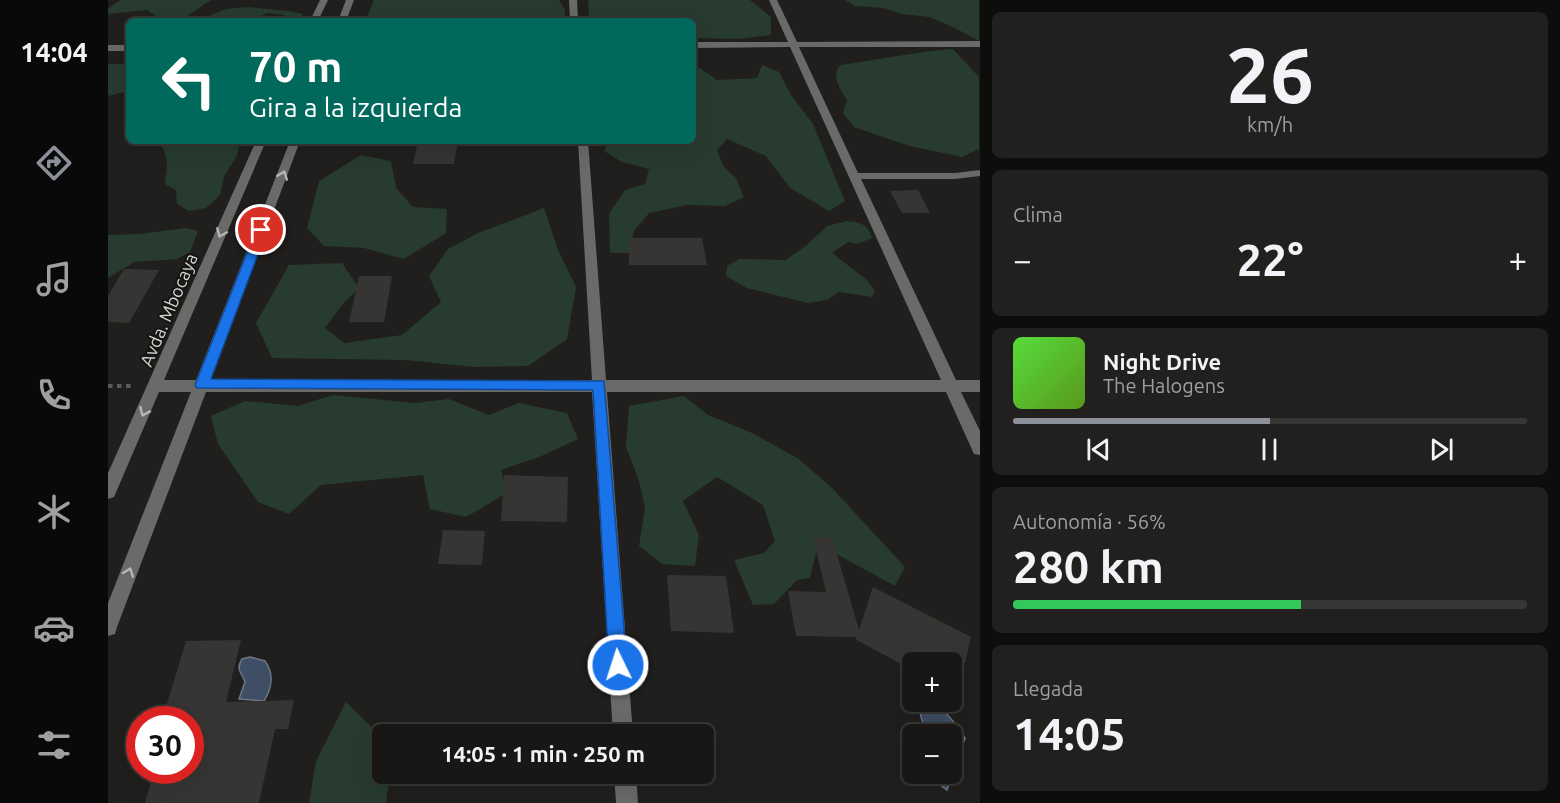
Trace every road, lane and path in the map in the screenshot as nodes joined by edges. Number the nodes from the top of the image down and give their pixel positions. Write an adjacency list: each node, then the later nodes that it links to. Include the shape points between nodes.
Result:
1 (324, 0): 5 (street)
2 (350, 0): 6 (street)
3 (573, 0): 7 (street)
4 (773, 0): 10 (street)
5 (315, 18)
6 (343, 18)
7 (574, 18)
8 (980, 44): 10 (street)
9 (696, 45): 10 (street)
10 (793, 45): 17 (street)
11 (108, 48): 12 (street)
12 (126, 48)
13 (260, 144): 20 (street, Avda. Mbocaya, one-way to 20)
14 (295, 144): 19 (street, one-way to 14)
15 (583, 144): 18 (street)
16 (980, 173): 17 (street)
17 (854, 176): 22 (street)
18 (599, 384): 19 (street); 22 (street); 26 (street)
19 (202, 385): 20 (street); 25 (street, one-way to 19)
20 (155, 386): 24 (street, Avda. Mbocaya, one-way to 24)
21 (980, 386): 22 (street)
22 (951, 387): 23 (street)
23 (980, 449)
24 (108, 492)
25 (108, 627)
26 (621, 724)
27 (626, 784): 28 (street)
28 (627, 803)

